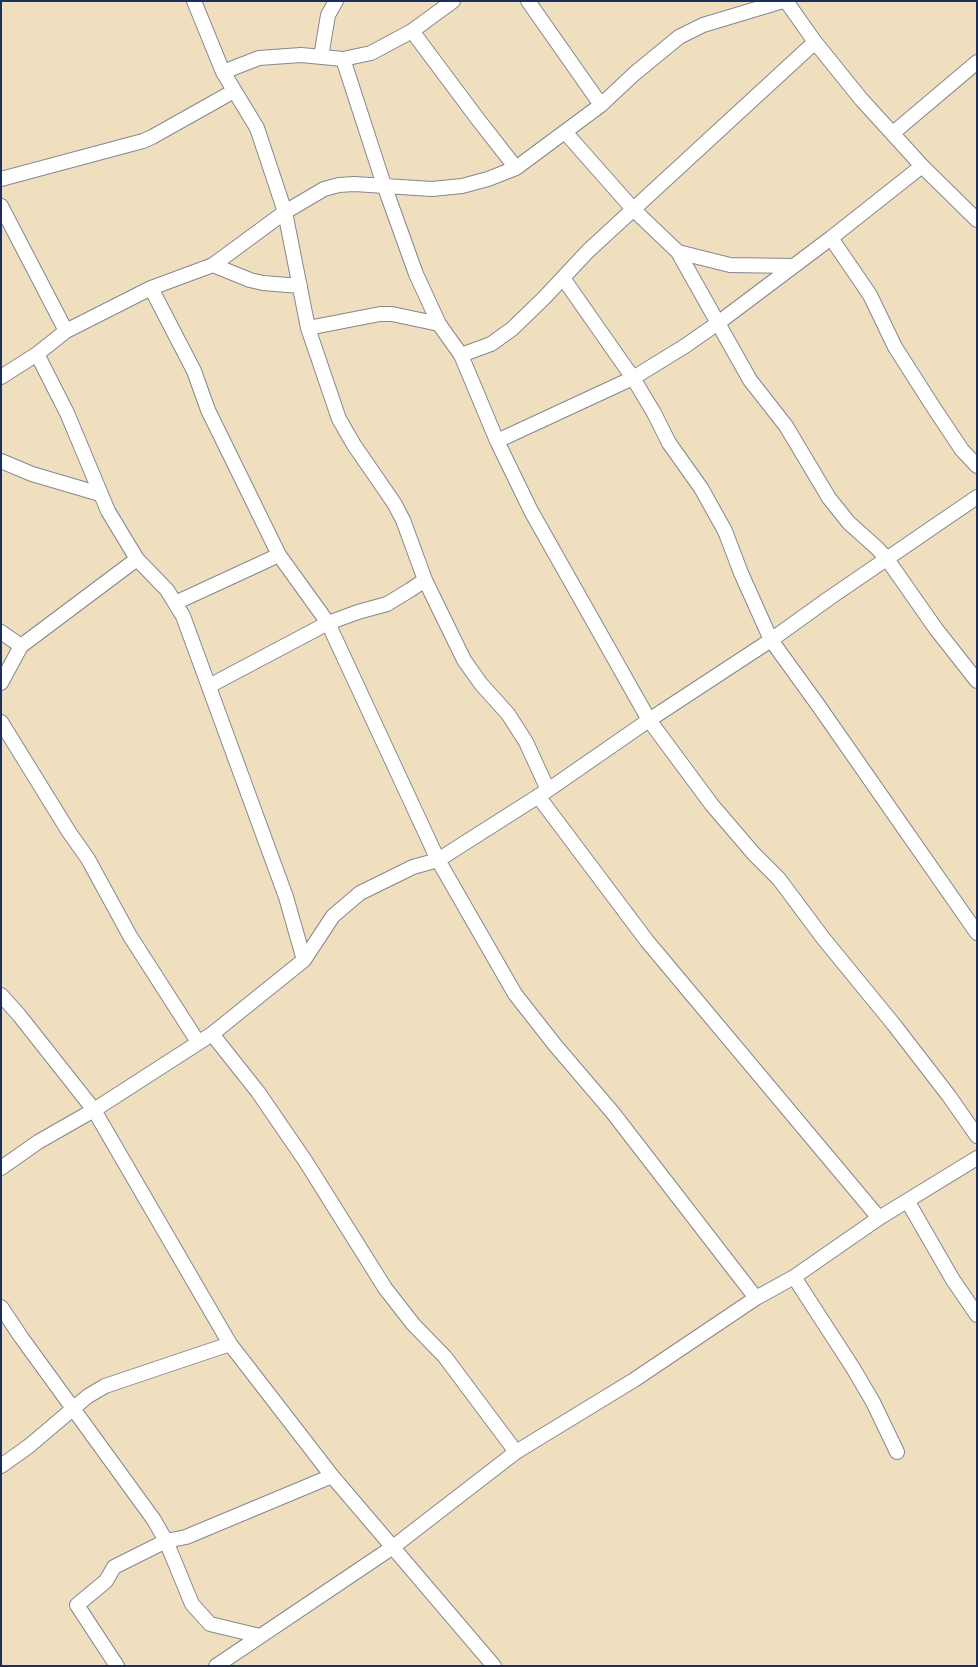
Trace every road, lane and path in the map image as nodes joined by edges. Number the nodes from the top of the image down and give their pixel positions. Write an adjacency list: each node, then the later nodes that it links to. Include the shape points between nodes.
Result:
1 (194, 1): 11 (street)
2 (336, 1): 8 (street, via 328,15)
3 (453, 1): 6 (street)
4 (528, 1): 13 (street)
5 (785, 1): 7 (street); 13 (street, via 703,25 679,36)
6 (412, 31): 9 (street, via 371,53); 17 (street)
7 (815, 42): 15 (street); 21 (street)
8 (321, 57): 9 (street); 11 (street, via 259,58)
9 (343, 59): 19 (street)
10 (977, 62): 15 (street)
11 (223, 72): 12 (street)
12 (234, 91): 18 (street, via 147,139); 22 (street, via 257,128)
13 (602, 105): 14 (street)
14 (565, 132): 17 (street); 21 (street)
15 (893, 133): 16 (street)
16 (922, 166): 23 (street); 24 (street)
17 (516, 168): 19 (street, via 462,186 432,189)
18 (1, 179)
19 (384, 185): 22 (street, via 339,185); 32 (street, via 416,274)
20 (1, 206): 34 (street)
21 (633, 209): 25 (street); 28 (street)
22 (285, 212): 26 (street); 29 (street)
23 (977, 220)
24 (831, 238): 27 (street); 41 (street, via 870,295 916,380 962,450)
25 (678, 252): 27 (street, via 730,265); 31 (street)
26 (213, 265): 29 (street, via 262,283); 30 (street)
27 (794, 266): 31 (street)
28 (564, 278): 36 (street, via 512,329 491,344); 38 (street)
29 (300, 286): 33 (street)
30 (151, 288): 34 (street); 44 (street, via 194,371 227,452)
31 (718, 323): 38 (street); 46 (street, via 750,380 786,426 829,498 849,523)
32 (439, 324): 33 (street, via 380,314); 36 (street)
33 (308, 328): 47 (street, via 339,419 394,503)
34 (66, 331): 35 (street)
35 (37, 354): 37 (street); 42 (street, via 67,414)
36 (461, 355): 39 (street)
37 (1, 377)
38 (633, 378): 39 (street); 51 (street, via 725,531)
39 (497, 441): 56 (street, via 531,511)
40 (1, 461): 42 (street, via 32,474)
41 (977, 466)
42 (100, 494): 45 (street)
43 (977, 497): 46 (street)
44 (279, 555): 48 (street); 49 (street)
45 (137, 559): 48 (street, via 167,590); 52 (street)
46 (887, 559): 51 (street); 53 (street)
47 (425, 580): 49 (street, via 387,604); 58 (street, via 464,660 508,714 526,742)
48 (175, 604): 55 (street)
49 (328, 623): 55 (street); 59 (street)
50 (1, 632): 52 (street)
51 (771, 640): 56 (street); 60 (street)
52 (22, 646): 54 (street)
53 (977, 681)
54 (1, 683)
55 (209, 686): 61 (street, via 286,897)
56 (649, 720): 58 (street); 66 (street, via 712,805 779,879 895,1026)
57 (1, 722): 64 (street)
58 (543, 793): 59 (street); 70 (street, via 647,941)
59 (438, 860): 61 (street, via 413,867 360,893 333,916); 72 (street, via 515,994 613,1113)
60 (977, 933)
61 (304, 960): 63 (street)
62 (1, 995): 65 (street)
63 (212, 1034): 64 (street); 77 (street, via 258,1092 306,1162 385,1288 445,1357)
64 (198, 1042): 65 (street)
65 (94, 1110): 68 (street); 75 (street)
66 (977, 1136)
67 (977, 1158): 69 (street)
68 (1, 1168)
69 (908, 1202): 70 (street); 74 (street)
70 (879, 1218): 71 (street)
71 (794, 1277): 72 (street); 78 (street, via 854,1368)
72 (756, 1298): 77 (street, via 634,1380)
73 (1, 1307): 76 (street)
74 (977, 1315)
75 (230, 1344): 76 (street, via 105,1386); 80 (street)
76 (73, 1408): 79 (street); 81 (street)
77 (516, 1452): 82 (street)
78 (896, 1452)
79 (1, 1466)
80 (332, 1476): 81 (street, via 186,1537); 82 (street)
81 (166, 1541): 83 (street, via 192,1604 210,1624); 84 (street, via 114,1567 106,1581 77,1605)
82 (393, 1547): 83 (street); 86 (street)
83 (260, 1636): 85 (street)
84 (117, 1666)
85 (216, 1666)
86 (494, 1666)

